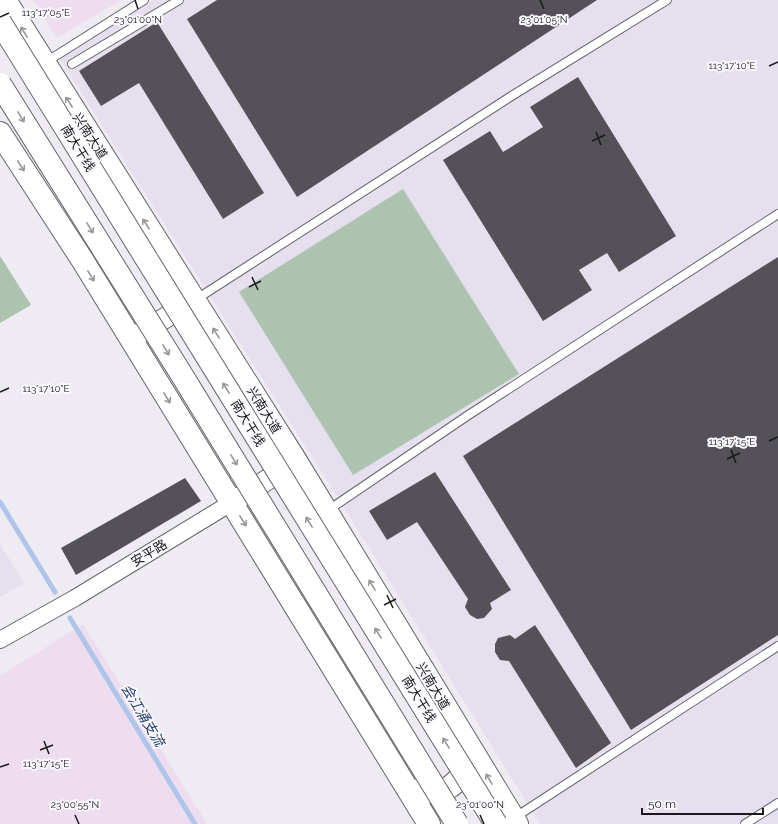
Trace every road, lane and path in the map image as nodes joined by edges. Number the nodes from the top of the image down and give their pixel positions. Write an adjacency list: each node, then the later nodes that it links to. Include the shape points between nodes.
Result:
1 (5, 0): 6 (main road, 兴南大道, one-way to 1)
2 (144, 0): 6 (lane)
3 (179, 0): 7 (lane)
4 (667, 0): 11 (lane, via 510,97)
5 (0, 22): 21 (main road, 南大干线, one-way to 5, bridge)
6 (44, 63): 11 (main road, 兴南大道, one-way to 6)
7 (72, 64)
8 (0, 84): 23 (main road, one-way to 23, bridge)
9 (0, 133): 12 (main road, one-way to 12)
10 (778, 214): 15 (lane)
11 (195, 300): 12 (street); 13 (main road, 兴南大道, one-way to 11)
12 (131, 340): 14 (main road, one-way to 14)
13 (296, 461): 14 (street, 安平路); 15 (main road, 兴南大道)
14 (232, 502): 16 (street, 安平路, via 75,598); 19 (main road, one-way to 19)
15 (327, 511): 18 (main road, 兴南大道, one-way to 15)
16 (0, 640)
17 (778, 646): 21 (lane)
18 (465, 738): 19 (main road, via 469,761 460,777 447,789 423,794); 21 (main road, 兴南大道, one-way to 18)
19 (400, 777): 22 (main road)
20 (778, 803): 24 (lane)
21 (509, 822)
22 (429, 824)
23 (457, 824)
24 (745, 824)

